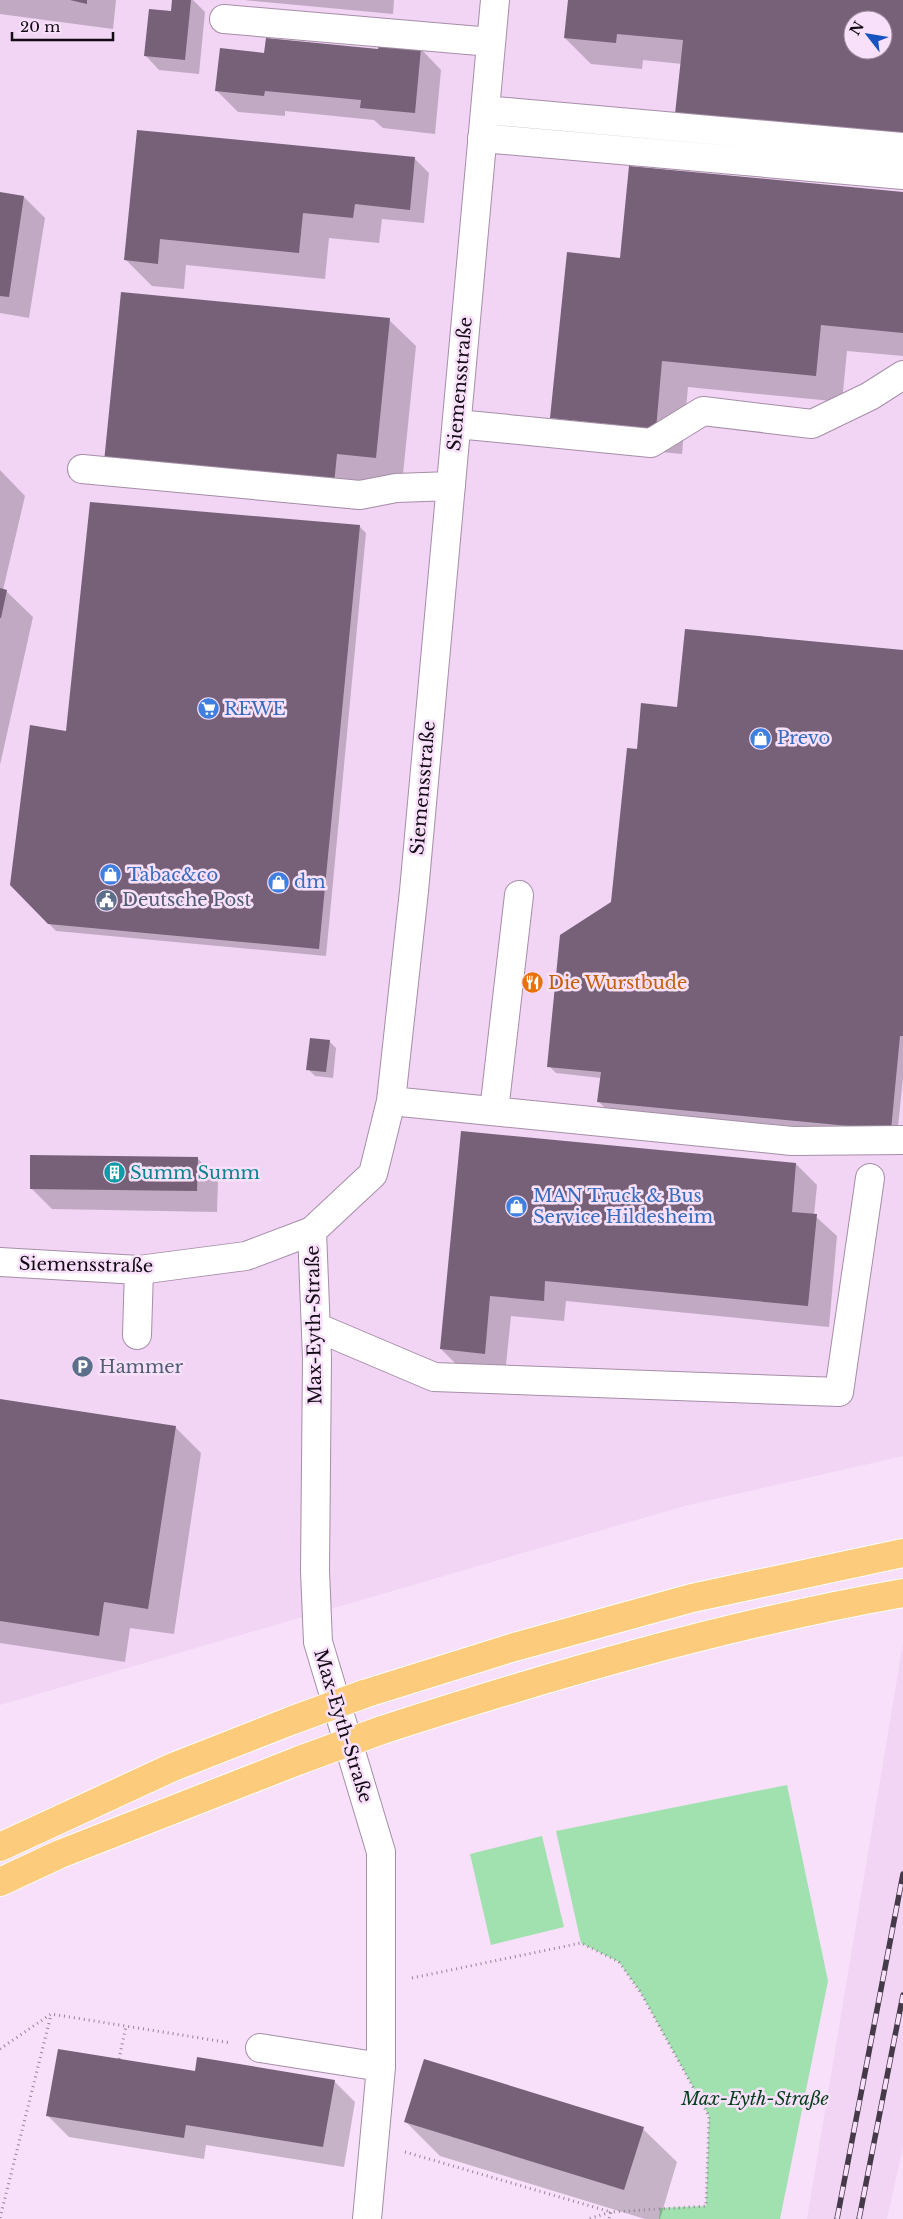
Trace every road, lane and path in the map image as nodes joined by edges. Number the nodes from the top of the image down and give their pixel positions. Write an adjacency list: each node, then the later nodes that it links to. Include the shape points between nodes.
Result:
1 (495, 0): 3 (street, Siemensstraße)
2 (224, 19): 3 (street)
3 (491, 42): 4 (street, Siemensstraße)
4 (485, 110): 5 (street, Siemensstraße); 6 (street)
5 (482, 138): 7 (street); 9 (street, Siemensstraße)
6 (903, 147)
7 (903, 175)
8 (903, 375): 9 (street, via 870,396 812,424 703,411 651,443)
9 (457, 424): 11 (street, Siemensstraße)
10 (82, 469): 11 (street, via 360,495 396,488)
11 (451, 486): 13 (street, Siemensstraße, via 414,891)
12 (519, 895): 14 (street)
13 (391, 1101): 14 (street); 17 (street, Siemensstraße, via 373,1174)
14 (494, 1111): 15 (street, via 792,1141)
15 (903, 1140)
16 (870, 1178): 20 (street, via 839,1392 434,1377)
17 (312, 1231): 19 (street, Siemensstraße, via 246,1256); 20 (street, Max-Eyth-Straße)
18 (0, 1262): 19 (street, Siemensstraße)
19 (139, 1270): 21 (street)
20 (316, 1328): 28 (street, Max-Eyth-Straße, via 315,1571 318,1642 381,1852)
21 (138, 1335)
22 (900, 1553): 24 (highway, bridge, via 692,1598 510,1648 364,1694)
23 (896, 1594): 27 (highway, bridge, via 697,1637 520,1685 300,1760 60,1854)
24 (173, 1767): 25 (highway); 26 (highway)
25 (0, 1826)
26 (0, 1847)
27 (0, 1882)
28 (380, 1985): 34 (street, Max-Eyth-Straße); 37 (path, via 581,1943 619,1962 641,1993 709,2116 706,2206)
29 (51, 2014): 30 (path); 32 (path); 38 (path)
30 (126, 2026): 31 (path); 33 (path)
31 (260, 2048): 34 (street, via 300,2042)
32 (0, 2049)
33 (119, 2059)
34 (381, 2067): 35 (street, Max-Eyth-Straße)
35 (374, 2142): 36 (street, Max-Eyth-Straße); 37 (path)
36 (368, 2206)
37 (611, 2212): 39 (path); 40 (path)
38 (0, 2218)
39 (588, 2219)
40 (609, 2219)

